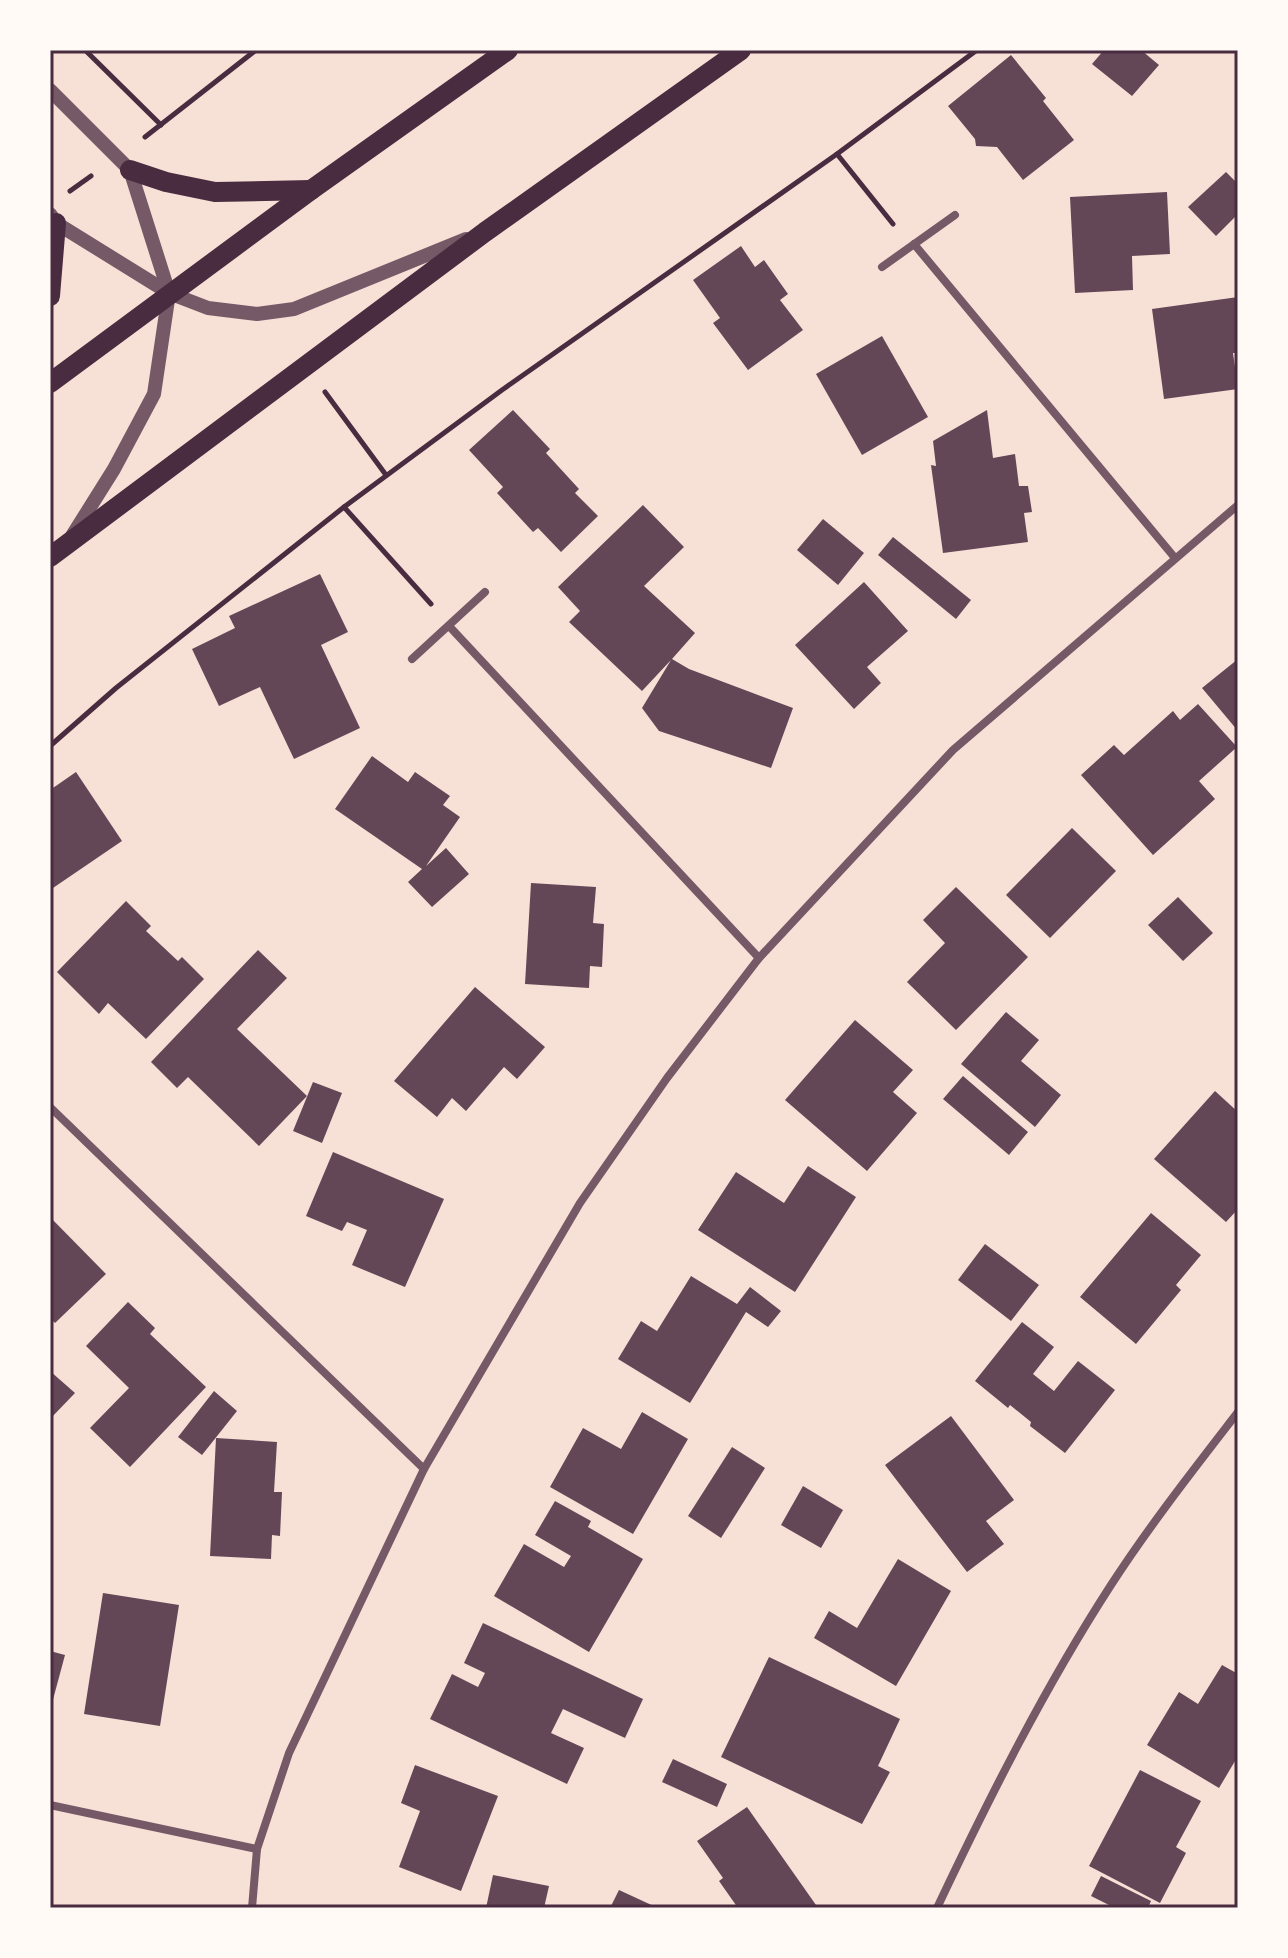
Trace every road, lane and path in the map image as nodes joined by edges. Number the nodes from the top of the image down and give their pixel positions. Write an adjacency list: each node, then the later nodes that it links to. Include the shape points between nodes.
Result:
1 (85, 50): 2 (path, via 161,125)
2 (256, 50)
3 (508, 50): 9 (main road)
4 (741, 50): 12 (main road)
5 (977, 50): 7 (path)
6 (50, 90): 8 (street)
7 (837, 154): 13 (path); 19 (path)
8 (130, 170): 9 (main road, via 215,192); 15 (street)
9 (311, 190): 15 (main road)
10 (955, 215): 13 (street)
11 (53, 218): 15 (street); 16 (main road)
12 (485, 232): 15 (street, via 294,309 257,314 208,308); 17 (main road)
13 (914, 244): 14 (street); 24 (street)
14 (882, 267)
15 (169, 293): 18 (main road); 22 (street, via 154,394)
16 (50, 296)
17 (306, 365): 19 (path); 22 (main road)
18 (50, 383)
19 (386, 475): 21 (path)
20 (1238, 505): 24 (street)
21 (344, 507): 26 (path); 28 (path)
22 (69, 540): 23 (main road)
23 (50, 557)
24 (1175, 558): 29 (street, via 953,750)
25 (485, 592): 26 (street)
26 (449, 626): 27 (street); 29 (street)
27 (412, 659)
28 (50, 746)
29 (759, 958): 32 (street, via 580,1203)
30 (50, 1107): 32 (street)
31 (1238, 1412): 36 (street, via 1165,1506 1068,1655)
32 (424, 1469): 34 (street, via 289,1753)
33 (50, 1805): 34 (street)
34 (257, 1849): 35 (street)
35 (252, 1908)
36 (937, 1908)

